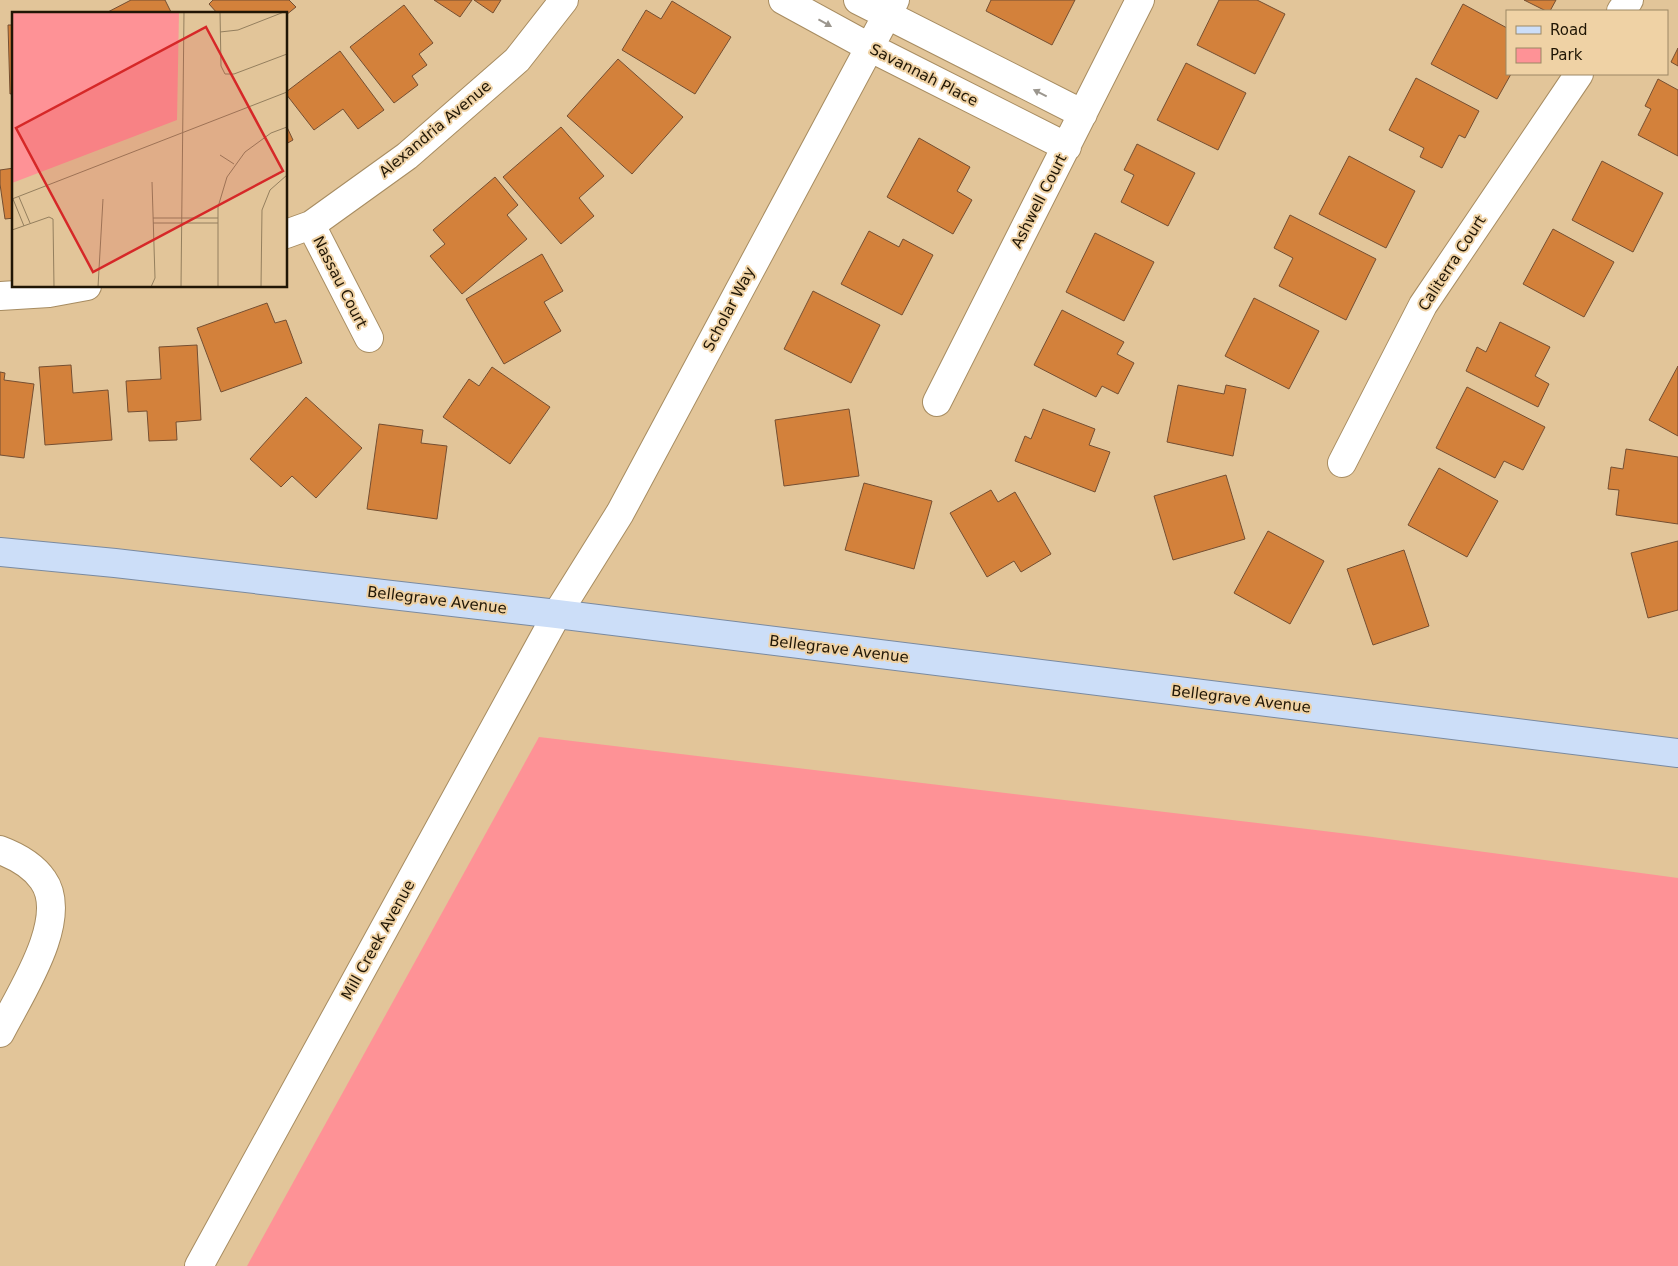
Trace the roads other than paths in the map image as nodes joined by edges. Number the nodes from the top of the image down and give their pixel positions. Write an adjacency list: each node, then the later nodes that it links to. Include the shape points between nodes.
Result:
1 (564, 0): 10 (street, Alexandria Avenue, via 517,60 408,156)
2 (783, 0): 6 (street, Savannah Place, one-way to 6)
3 (858, 0): 5 (street)
4 (1140, 0): 8 (street, Ashwell Court)
5 (891, 8): 6 (street, Scholar Way); 8 (street, one-way to 5)
6 (869, 48): 9 (street, Savannah Place); 17 (street, Scholar Way, via 620,513)
7 (1578, 75): 15 (street, Caliterra Court, via 1424,305)
8 (1084, 114): 9 (street, Ashwell Court)
9 (1067, 147): 14 (street, Ashwell Court)
10 (299, 229): 13 (street, Nassau Court)
11 (76, 288): 12 (street)
12 (0, 296)
13 (369, 338)
14 (937, 402)
15 (1342, 463)
16 (0, 552): 17 (main road, Bellegrave Avenue)
17 (557, 614): 18 (main road, Bellegrave Avenue); 21 (street, Mill Creek Avenue)
18 (1678, 753)
19 (0, 850): 20 (street, via 23,861 44,881 50,896 49,931 44,947)
20 (0, 1033)
21 (198, 1266)

